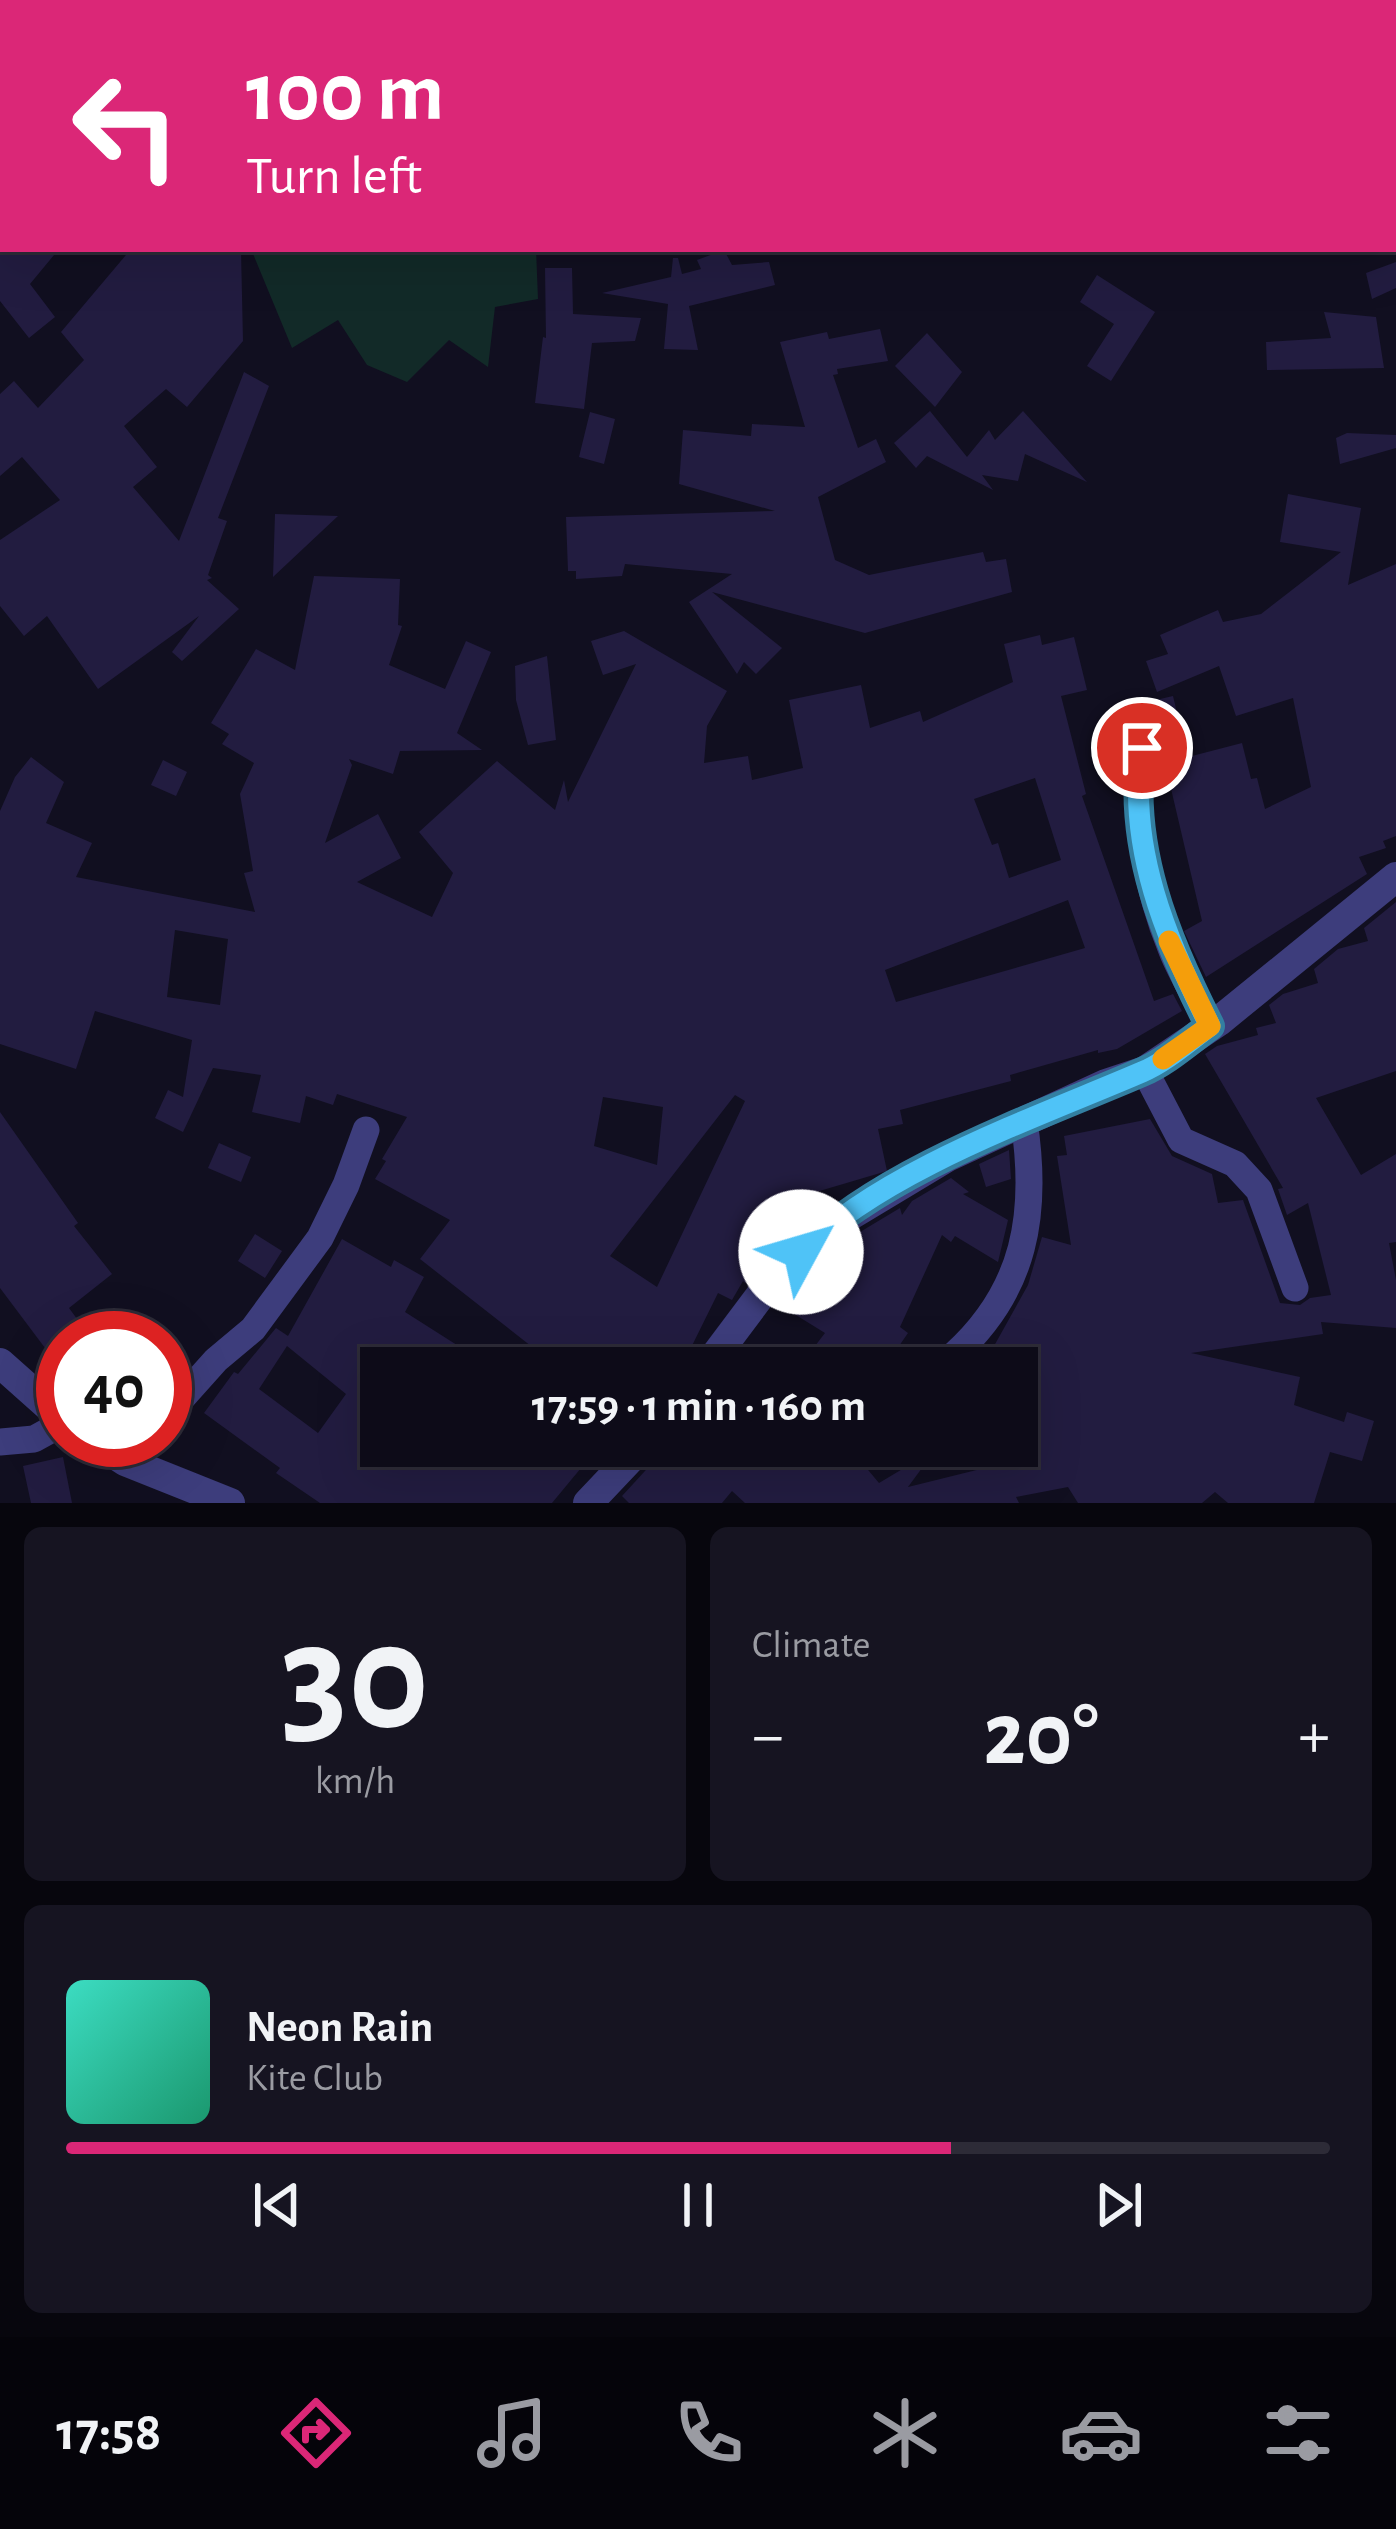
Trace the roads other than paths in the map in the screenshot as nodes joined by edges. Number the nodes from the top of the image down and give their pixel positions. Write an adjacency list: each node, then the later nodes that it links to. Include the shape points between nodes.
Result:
1 (1142, 748): 3 (street, via 1139,814 1156,900)
2 (1396, 877): 3 (street)
3 (1210, 1026): 4 (street)
4 (1145, 1071): 5 (street); 7 (street, via 1181,1140 1235,1164 1258,1190)
5 (1024, 1121): 8 (street, via 821,1233 772,1280); 9 (street, via 1031,1192 1019,1259)
6 (366, 1130): 11 (street, via 320,1238 253,1329)
7 (1295, 1288)
8 (722, 1347)
9 (962, 1347)
10 (0, 1363): 12 (street)
11 (192, 1387)
12 (36, 1396)
13 (36, 1438): 14 (street)
14 (0, 1442)
15 (165, 1467): 17 (street)
16 (621, 1467): 18 (street)
17 (230, 1503)
18 (588, 1503)

